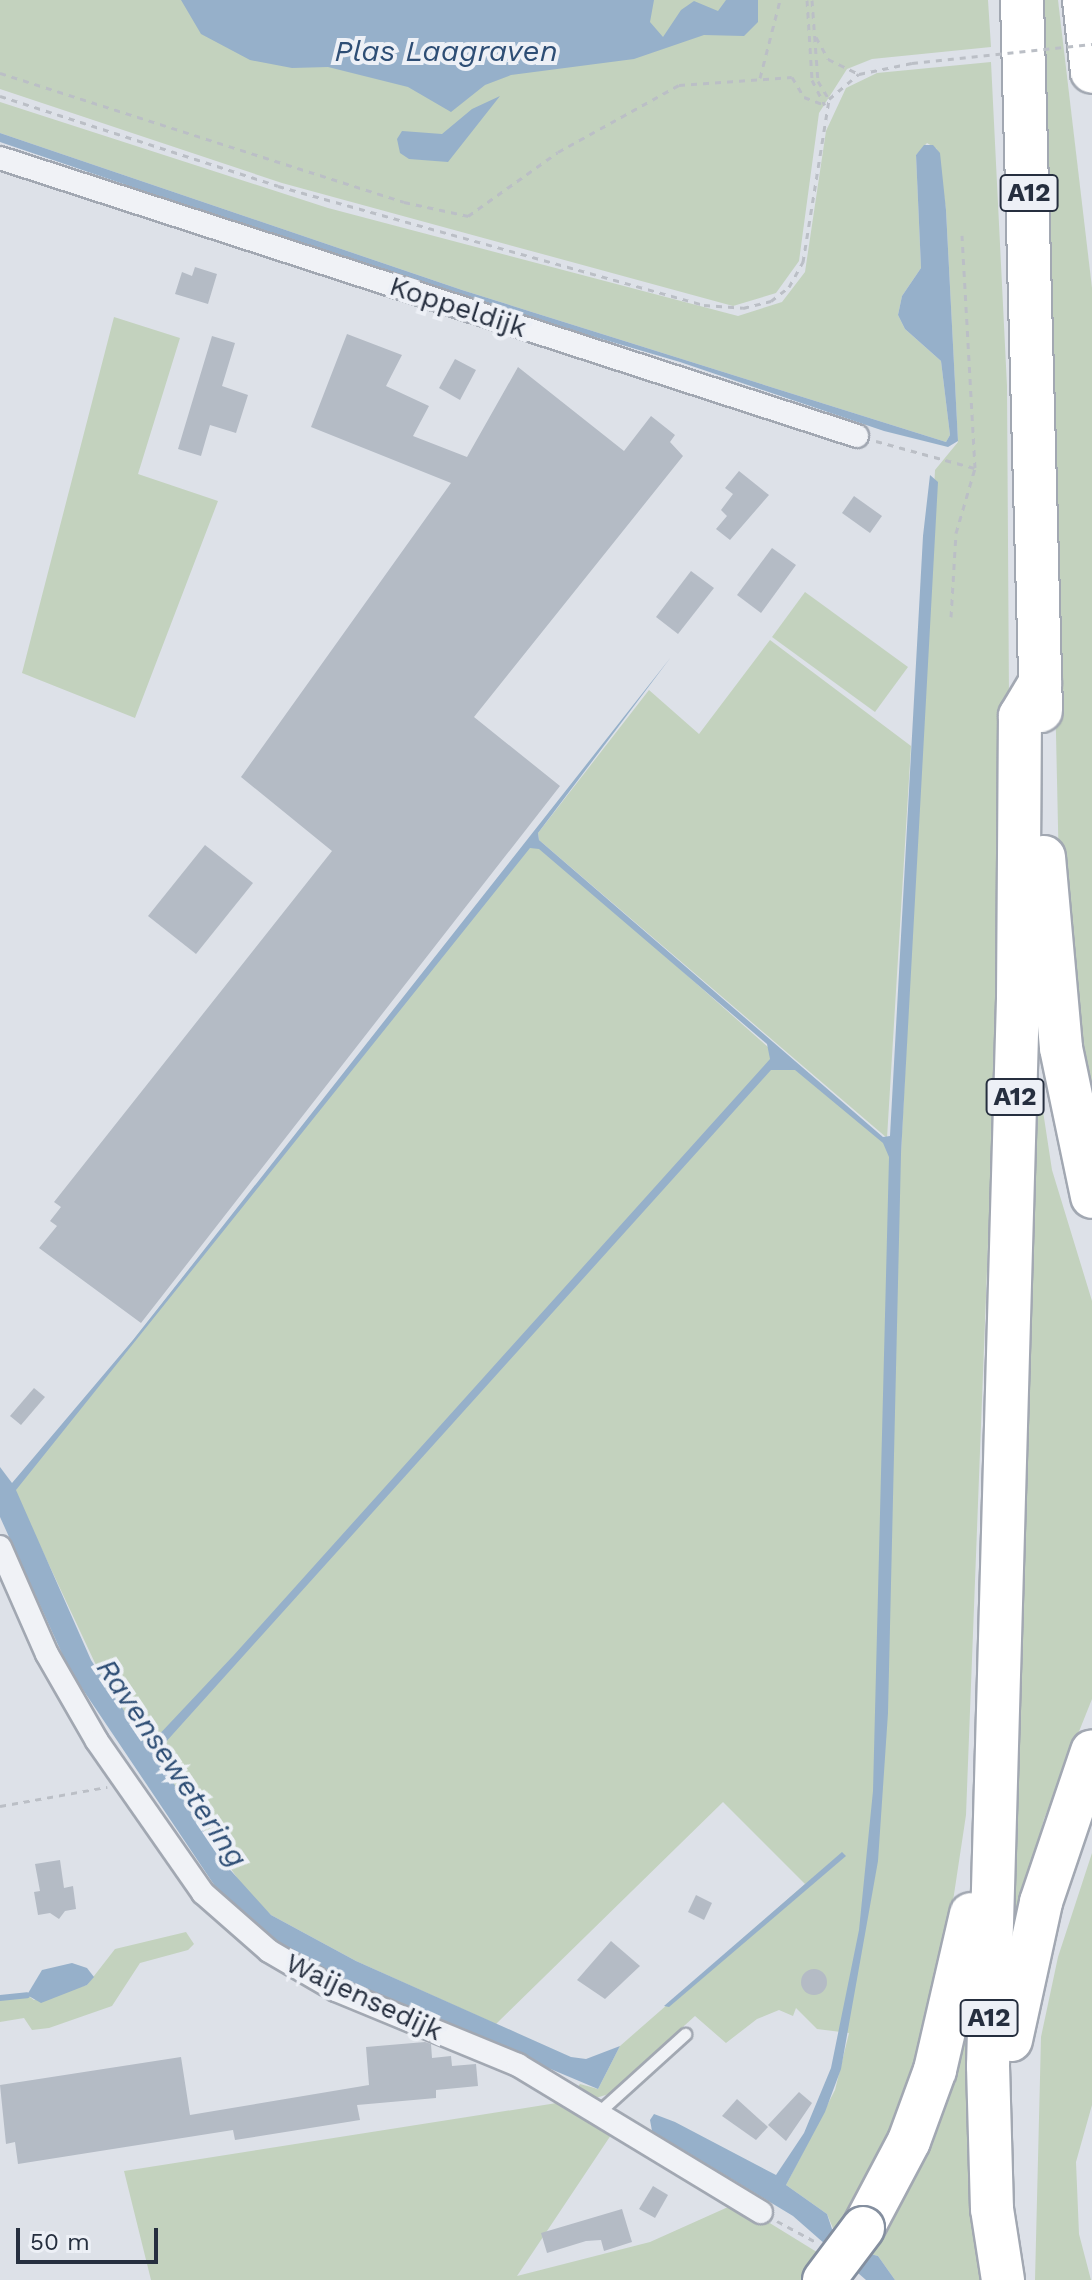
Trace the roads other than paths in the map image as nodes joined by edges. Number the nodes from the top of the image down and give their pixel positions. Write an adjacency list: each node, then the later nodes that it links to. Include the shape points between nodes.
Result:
1 (1022, 0): 6 (highway, A12)
2 (1084, 0): 3 (highway)
3 (1092, 72)
4 (0, 158): 5 (street, Koppeldijk)
5 (857, 436)
6 (1040, 683): 7 (highway, A12, via 1053,989); 10 (highway, A12, via 1020,716 1018,999)
7 (1092, 1197)
8 (0, 1547): 12 (street, Waijensedijk, via 47,1654 127,1784 203,1893 269,1951 336,1990 518,2065)
9 (1092, 1751): 15 (highway, A12, via 1019,1986 1002,2132)
10 (995, 1754): 14 (highway, A12, bridge, via 955,2002 939,2057 909,2141 863,2228); 15 (highway, A12, via 989,2144)
11 (685, 2034): 12 (lane)
12 (600, 2111): 13 (street, Waijensedijk)
13 (761, 2212)
14 (824, 2269)
15 (1006, 2280)

